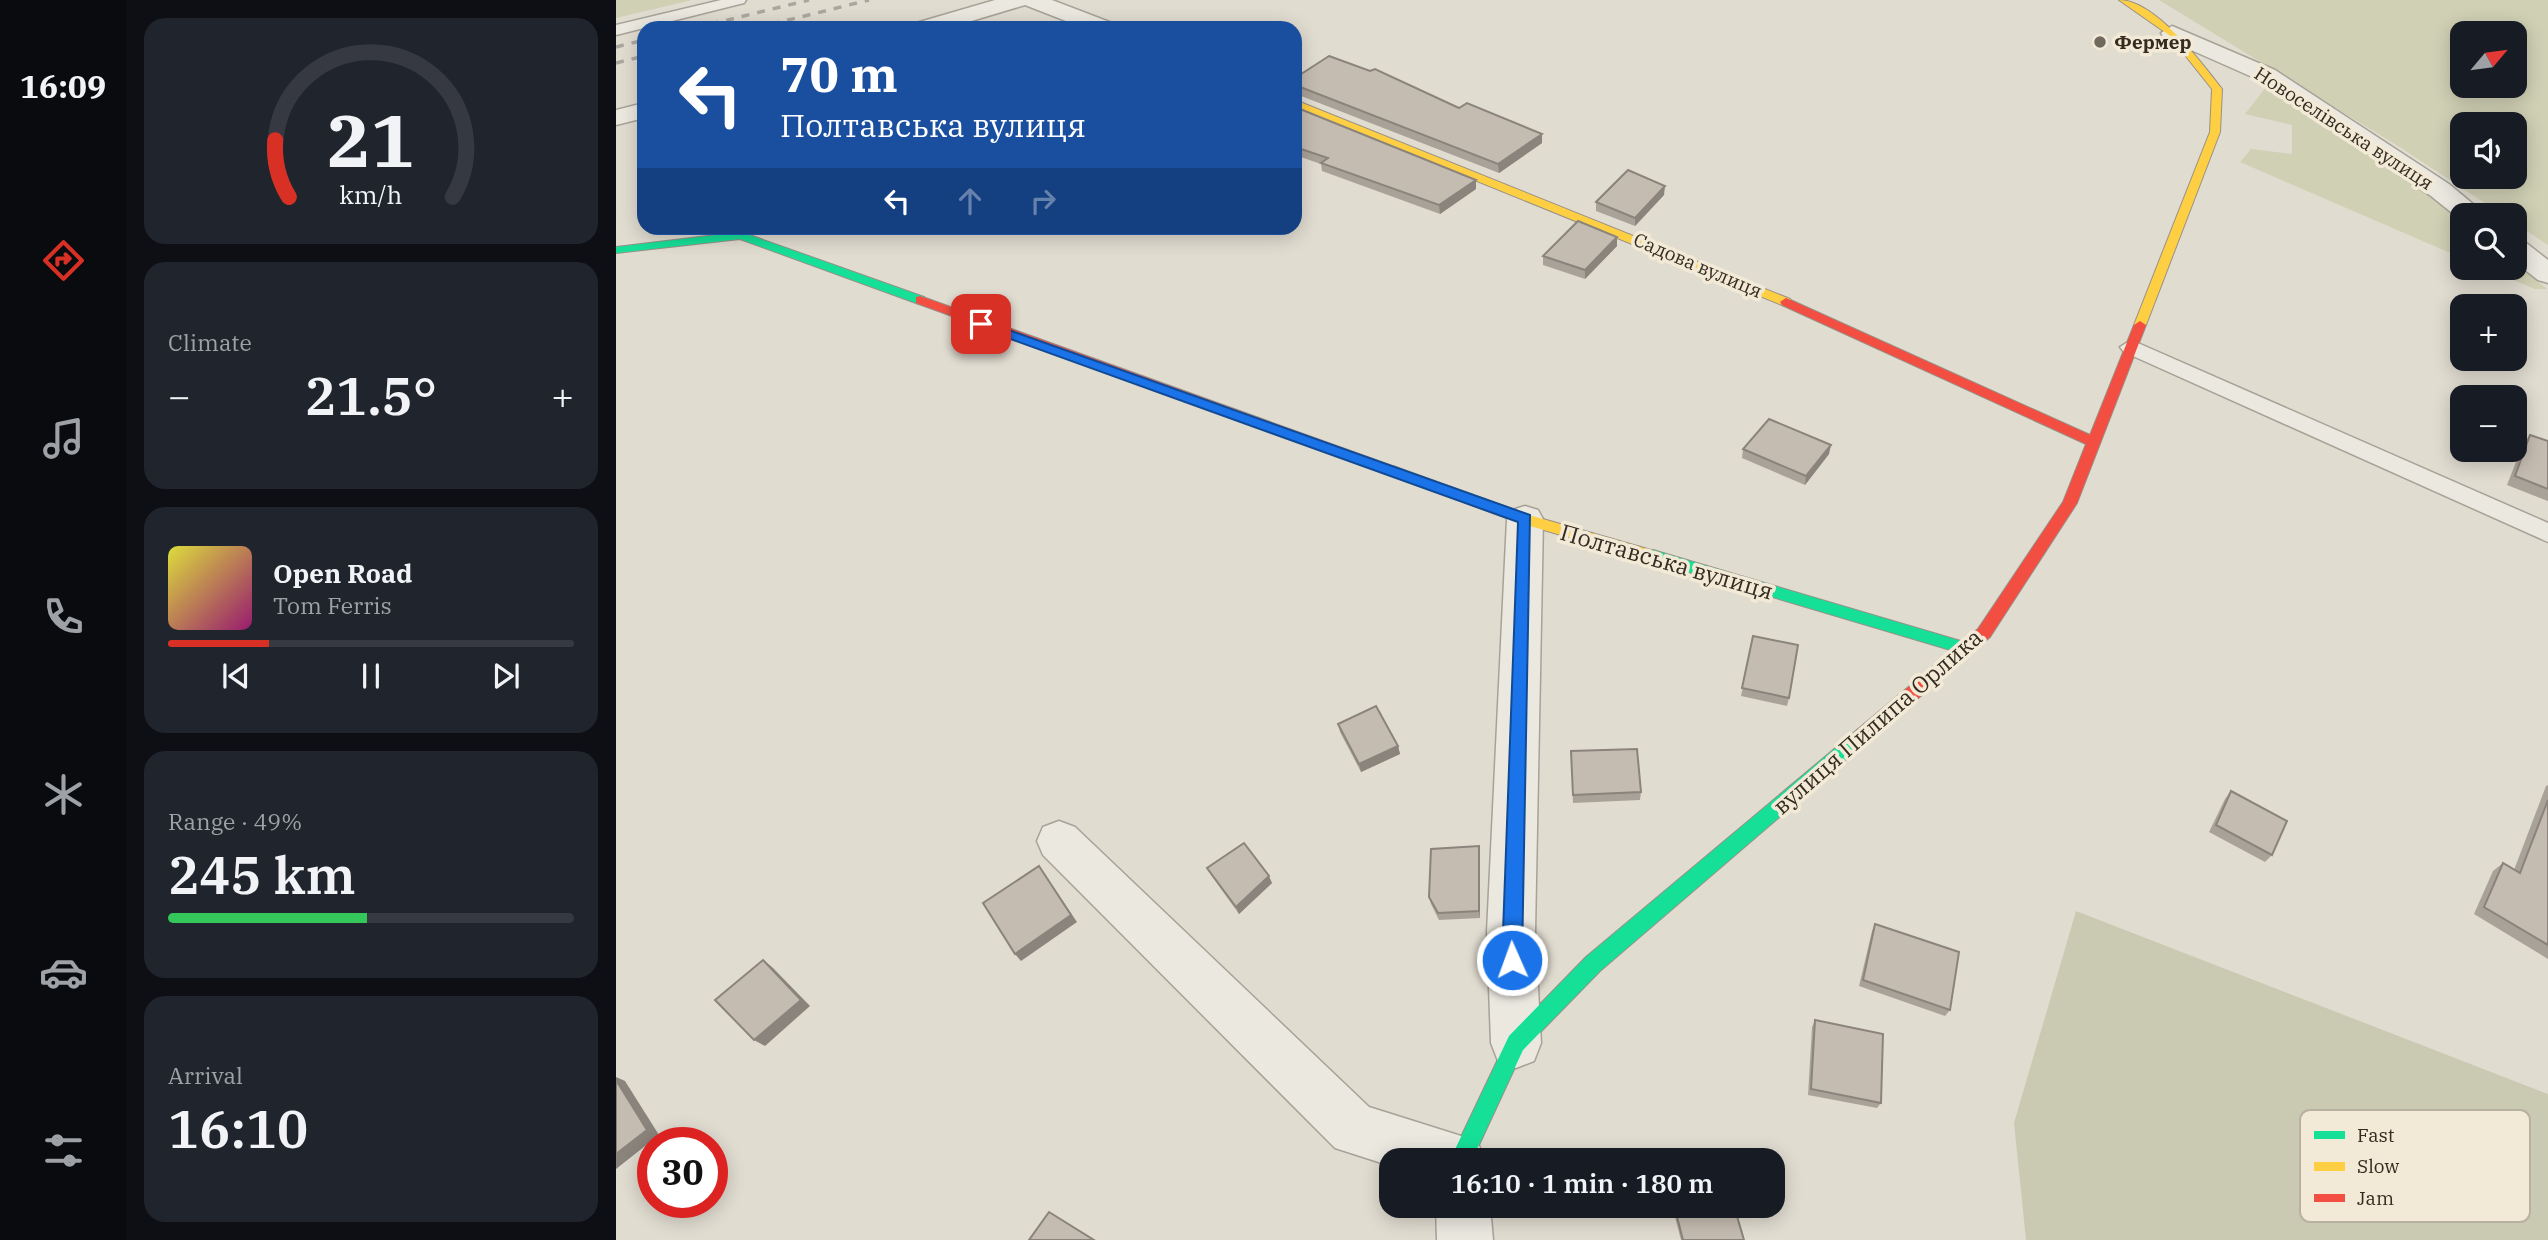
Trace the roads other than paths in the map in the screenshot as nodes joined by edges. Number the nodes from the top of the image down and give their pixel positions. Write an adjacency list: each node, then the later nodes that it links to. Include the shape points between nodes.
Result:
1 (740, 0): 5 (lane)
2 (1018, 0): 6 (street)
3 (1032, 0): 7 (street)
4 (2123, 0): 10 (street, вулиця Пилипа Орлика)
5 (653, 21)
6 (948, 21)
7 (1086, 21)
8 (637, 25): 9 (lane)
9 (616, 30)
10 (2172, 33): 14 (street, Новоселівська вулиця, via 2267,75); 18 (street, вулиця Пилипа Орлика, via 2217,89 2215,132)
11 (1302, 106): 19 (street, Садова вулиця, via 1732,279)
12 (637, 112): 13 (street)
13 (616, 118)
14 (2457, 203)
15 (616, 250): 20 (street, Полтавська вулиця, via 741,235)
16 (2527, 257): 17 (street)
17 (2548, 274)
18 (2131, 347): 19 (street, вулиця Пилипа Орлика); 21 (lane)
19 (2094, 442): 22 (street, вулиця Пилипа Орлика, via 2070,503 1984,633)
20 (1525, 519): 22 (street, Полтавська вулиця); 24 (street, via 1511,932)
21 (2548, 533)
22 (1964, 648): 24 (street, вулиця Пилипа Орлика, via 1593,964)
23 (1059, 841): 25 (street, via 1354,1129)
24 (1516, 1043): 26 (street, вулиця Пилипа Орлика)
25 (1418, 1148)
26 (1465, 1148)
27 (1464, 1218): 28 (street)
28 (1465, 1240)

